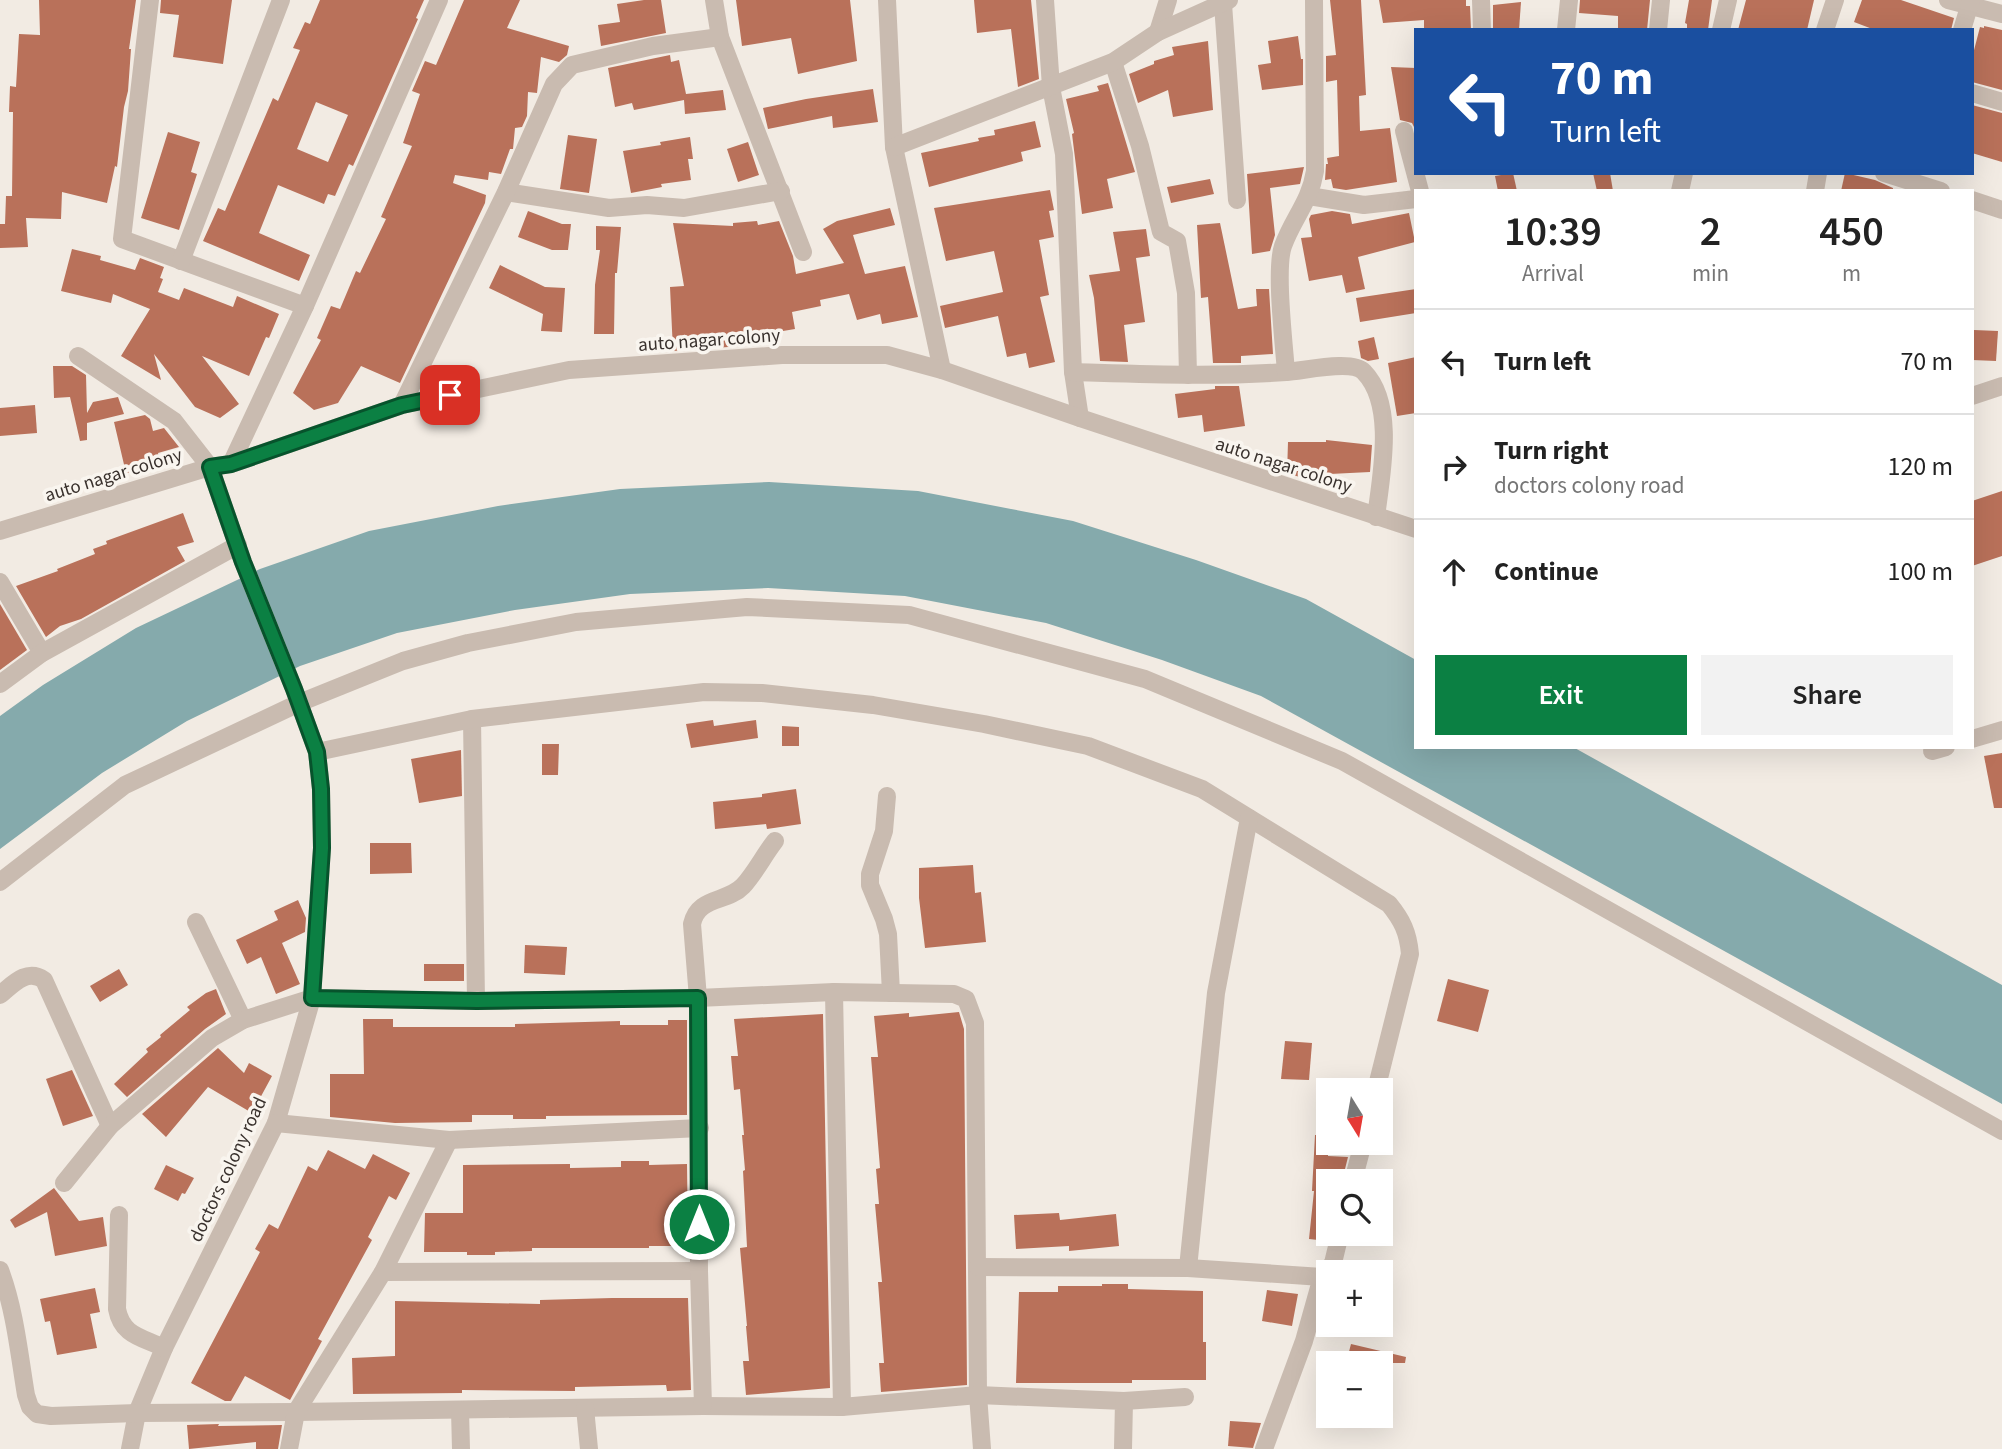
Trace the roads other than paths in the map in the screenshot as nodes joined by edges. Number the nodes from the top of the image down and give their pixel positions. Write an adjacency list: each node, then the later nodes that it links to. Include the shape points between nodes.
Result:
1 (150, 0): 44 (street, via 121,239)
2 (281, 0): 44 (street)
3 (439, 0): 45 (street)
4 (714, 0): 25 (street)
5 (887, 0): 31 (street)
6 (1045, 0): 27 (street)
7 (1168, 0): 24 (street)
8 (1314, 0): 38 (street, via 1315,171)
9 (1481, 0): 18 (street)
10 (1569, 0): 19 (street)
11 (1661, 0): 20 (street)
12 (1728, 0): 21 (street)
13 (1835, 0): 22 (street)
14 (1948, 0): 16 (street)
15 (1226, 2): 24 (street); 40 (street)
16 (1970, 3): 17 (street); 23 (street)
17 (2002, 14)
18 (1482, 28)
19 (1566, 28)
20 (1658, 28)
21 (1721, 28)
22 (1826, 28)
23 (1963, 28)
24 (1158, 32): 26 (street)
25 (720, 37): 36 (street); 37 (street, via 653,46 572,65 542,108)
26 (1114, 62): 27 (street); 50 (street, via 1161,232 1177,241 1186,293)
27 (1051, 87): 31 (street); 48 (street, via 1064,154)
28 (1974, 94): 29 (street)
29 (2002, 102)
30 (1404, 131): 32 (street)
31 (894, 147): 47 (street)
32 (1414, 165)
33 (1896, 175): 34 (street)
34 (1921, 179): 35 (street)
35 (1938, 189)
36 (781, 191): 37 (street, via 684,208 609,208); 43 (street)
37 (506, 192): 53 (street)
38 (1309, 196): 39 (street, via 1364,205); 49 (street, via 1282,248)
39 (1414, 199)
40 (1237, 200)
41 (1974, 201): 42 (street)
42 (2002, 210)
43 (803, 252)
44 (181, 261): 45 (street)
45 (305, 306): 55 (street)
46 (78, 356): 56 (street, doctors colony road, via 174,421)
47 (942, 370): 53 (street, auto nagar colony, via 887,355 782,355 569,370); 54 (street, auto nagar colony)
48 (1073, 372): 50 (street); 54 (street)
49 (1286, 372): 50 (street); 57 (street, via 1350,366 1369,379 1378,396 1384,432)
50 (1188, 375)
51 (2002, 386): 52 (street)
52 (1974, 395)
53 (402, 405): 55 (street, auto nagar colony)
54 (1080, 418): 57 (street, auto nagar colony)
55 (231, 464): 56 (street, auto nagar colony)
56 (210, 467): 59 (street, auto nagar colony); 60 (street, doctors colony road)
57 (1376, 517): 58 (street, auto nagar colony)
58 (1414, 528)
59 (0, 531)
60 (240, 554): 62 (street); 64 (street, doctors colony road)
61 (0, 582): 62 (street)
62 (42, 653): 63 (street)
63 (0, 684)
64 (296, 696): 68 (street, doctors colony road); 72 (street, via 125,785); 85 (street, via 468,643 576,622 747,607 909,615 1144,679 1342,761)
65 (472, 719): 68 (street); 70 (street, via 704,692 873,705 1088,746 1202,789); 79 (street)
66 (2002, 730): 67 (street)
67 (1974, 738)
68 (317, 752): 77 (street, doctors colony road, via 322,848)
69 (887, 796): 75 (street, via 884,831 870,885 888,934)
70 (1249, 818): 81 (street, via 1389,904 1403,920 1410,954); 90 (street, via 1216,993)
71 (775, 841): 78 (street, via 743,886 702,906 694,915)
72 (0, 883)
73 (196, 922): 80 (street)
74 (834, 992): 75 (street); 78 (street); 101 (street)
75 (891, 993): 89 (street, via 954,994 966,999 972,1010)
76 (0, 995): 83 (street, via 25,977 44,980)
77 (312, 998): 79 (street); 80 (street); 82 (street, doctors colony road)
78 (698, 998): 79 (street); 84 (street)
79 (477, 1001)
80 (243, 1020): 83 (street, via 212,1038)
81 (1379, 1078)
82 (276, 1123): 86 (street); 96 (street, doctors colony road)
83 (110, 1126): 87 (street)
84 (699, 1128): 86 (street); 92 (street)
85 (2002, 1130)
86 (449, 1140): 93 (street)
87 (64, 1183)
88 (119, 1215): 96 (street, via 120,1322)
89 (978, 1267): 90 (street); 97 (street)
90 (1188, 1268): 94 (street)
91 (0, 1270): 105 (street, via 30,1407 37,1414 51,1416)
92 (699, 1271): 93 (street); 100 (street)
93 (383, 1272): 104 (street)
94 (1316, 1278)
95 (1316, 1297): 112 (street)
96 (164, 1348): 105 (street, doctors colony road)
97 (978, 1395): 99 (street); 101 (street); 110 (street)
98 (1185, 1397): 99 (street)
99 (1124, 1401): 111 (street)
100 (703, 1406): 101 (street); 102 (street)
101 (842, 1407)
102 (585, 1408): 103 (street); 109 (street)
103 (460, 1410): 104 (street); 108 (street)
104 (296, 1412): 105 (street); 107 (street)
105 (137, 1413): 106 (street, doctors colony road)
106 (130, 1449)
107 (289, 1449)
108 (461, 1449)
109 (589, 1449)
110 (982, 1449)
111 (1123, 1449)
112 (1264, 1449)

